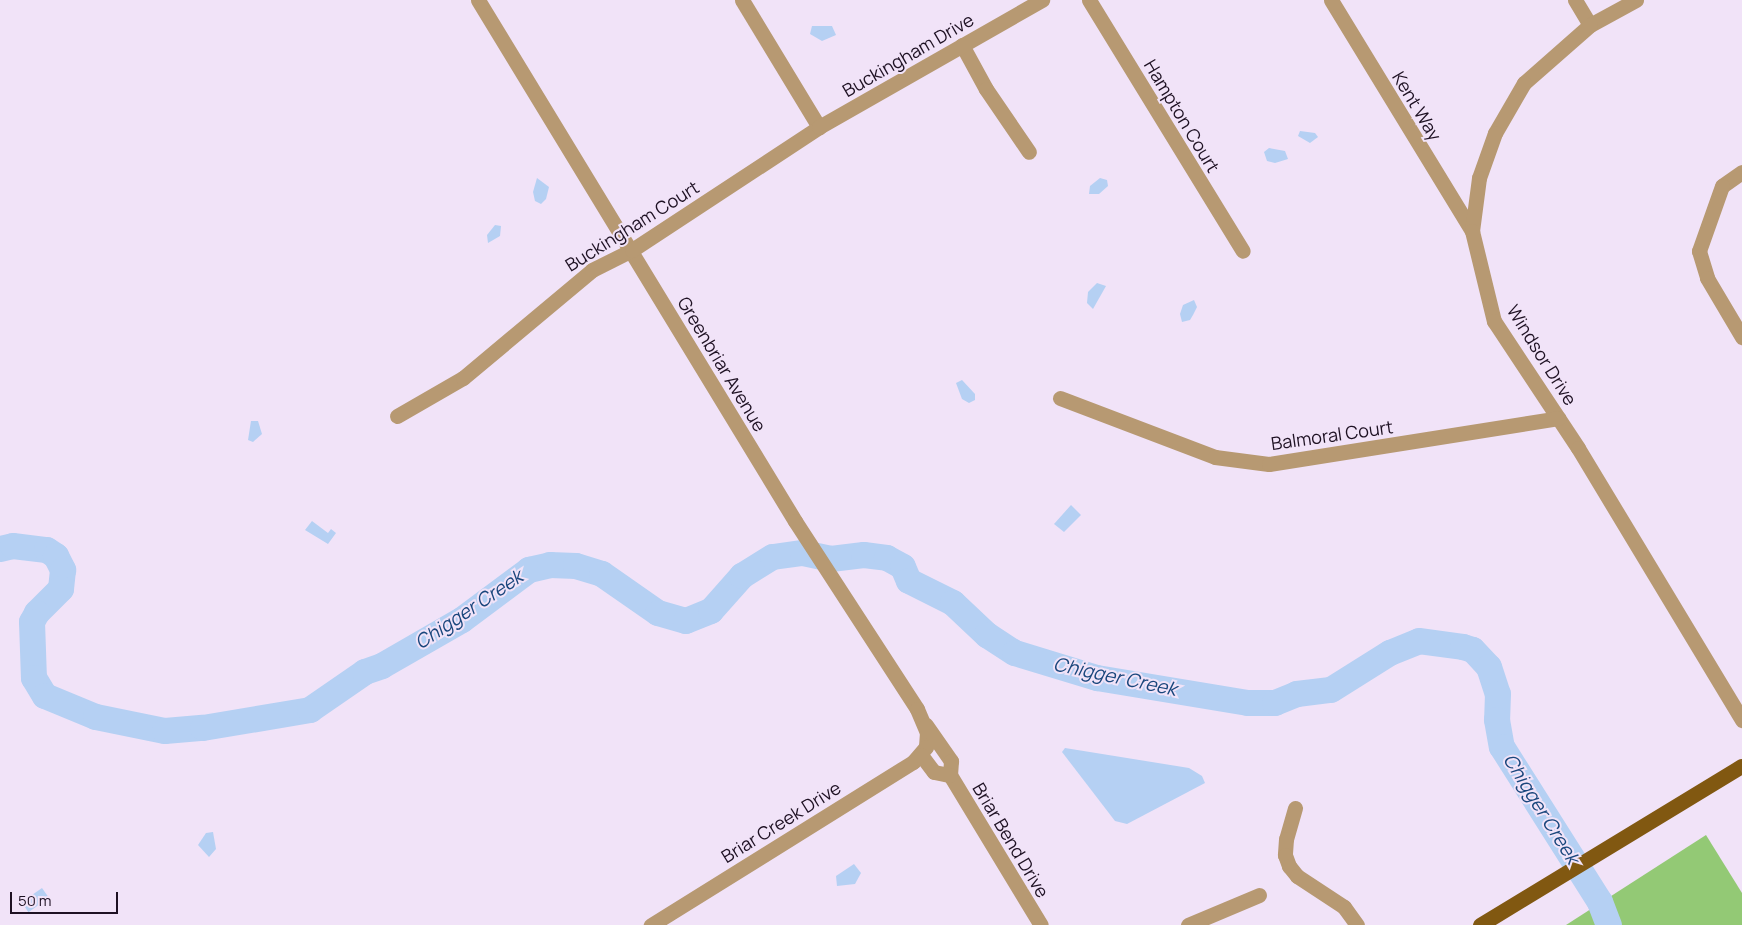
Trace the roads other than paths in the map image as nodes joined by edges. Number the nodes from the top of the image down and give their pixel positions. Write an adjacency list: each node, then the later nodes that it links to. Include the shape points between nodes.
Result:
1 (478, 0): 14 (street, Greenbriar Avenue)
2 (742, 0): 10 (street)
3 (1042, 0): 9 (street, Buckingham Drive)
4 (1089, 0): 15 (street, Hampton Court)
5 (1331, 0): 13 (street, Kent Way)
6 (1575, 0): 8 (street)
7 (1636, 0): 8 (street, Windsor Drive)
8 (1590, 25): 13 (street, Windsor Drive, via 1524,83 1494,133 1479,178)
9 (962, 45): 10 (street, Buckingham Drive); 11 (street, via 986,89)
10 (819, 127): 14 (street, Buckingham Court)
11 (1029, 152)
12 (1742, 172): 16 (street, via 1722,186 1700,251 1707,278)
13 (1472, 231): 19 (street, Windsor Drive, via 1494,321)
14 (632, 250): 18 (street, Buckingham Court, via 592,270 463,378); 20 (street, Greenbriar Avenue, via 795,521)
15 (1242, 251)
16 (1742, 337)
17 (1060, 398): 19 (street, Balmoral Court, via 1215,457 1269,464)
18 (397, 416)
19 (1558, 418): 21 (street, Windsor Drive)
20 (922, 718): 22 (street, Greenbriar Avenue, via 926,732); 24 (street, Briar Bend Drive, via 951,761)
21 (1742, 720)
22 (924, 751): 24 (street, Briar Bend Drive, via 934,772); 27 (street, Briar Creek Drive)
23 (1742, 766): 31 (main road)
24 (950, 775): 28 (street, Briar Bend Drive)
25 (1296, 808): 30 (street, via 1286,839 1285,855 1289,866 1297,876 1344,907)
26 (1259, 895): 29 (street)
27 (651, 925)
28 (1040, 925)
29 (1188, 925)
30 (1357, 925)
31 (1480, 925)

